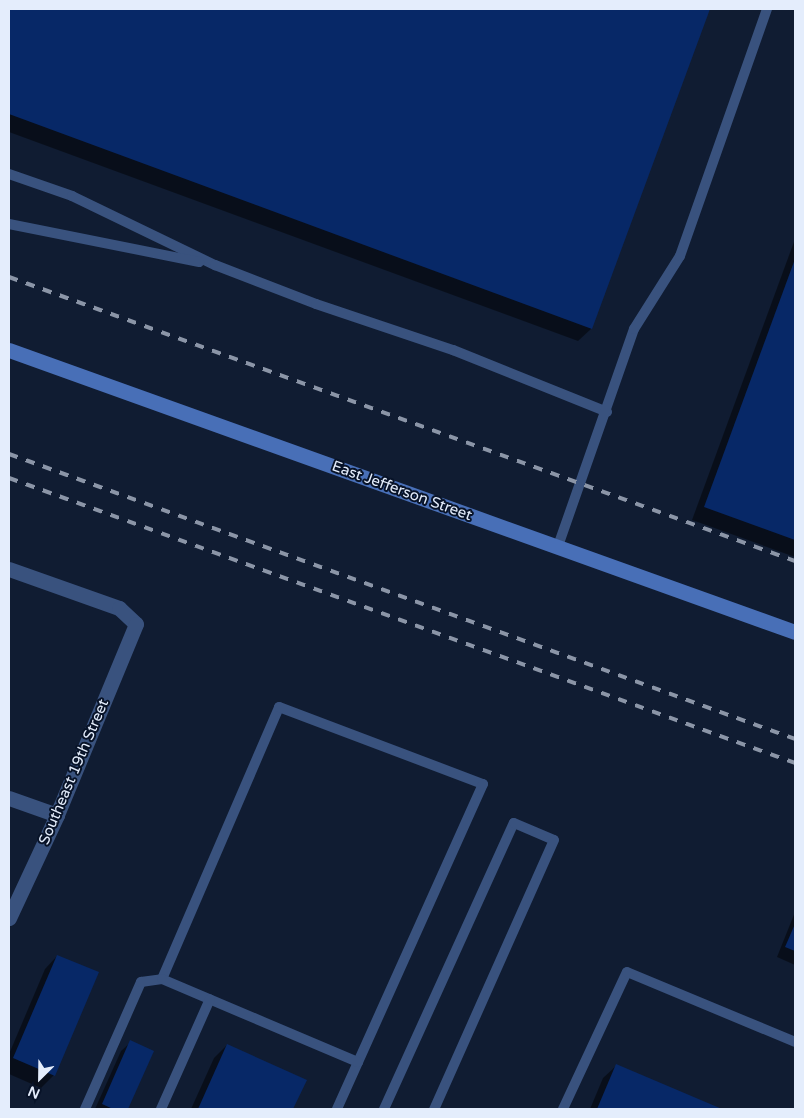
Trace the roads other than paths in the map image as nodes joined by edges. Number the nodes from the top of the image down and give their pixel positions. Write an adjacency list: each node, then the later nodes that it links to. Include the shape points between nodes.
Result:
1 (768, 9): 6 (lane, via 680,256 634,329)
2 (9, 174): 4 (lane, via 72,196)
3 (9, 224): 4 (lane)
4 (215, 265): 6 (lane, via 316,304 453,350)
5 (9, 350): 7 (main road, East Jefferson Street)
6 (607, 412): 7 (lane)
7 (558, 546): 9 (main road, East Jefferson Street)
8 (9, 569): 11 (street, Southeast 19th Street, via 119,608 136,624)
9 (795, 632)
10 (9, 798): 11 (street)
11 (57, 815): 12 (street, Southeast 19th Street)
12 (9, 918)
13 (162, 978): 14 (lane); 16 (lane, via 279,707 483,784); 17 (lane, via 141,982)
14 (210, 999): 16 (lane); 18 (lane)
15 (795, 1042): 22 (lane, via 627,972)
16 (358, 1062): 19 (lane)
17 (85, 1109)
18 (161, 1109)
19 (337, 1109)
20 (384, 1109): 21 (lane, via 514,823 554,840)
21 (434, 1109)
22 (563, 1109)

